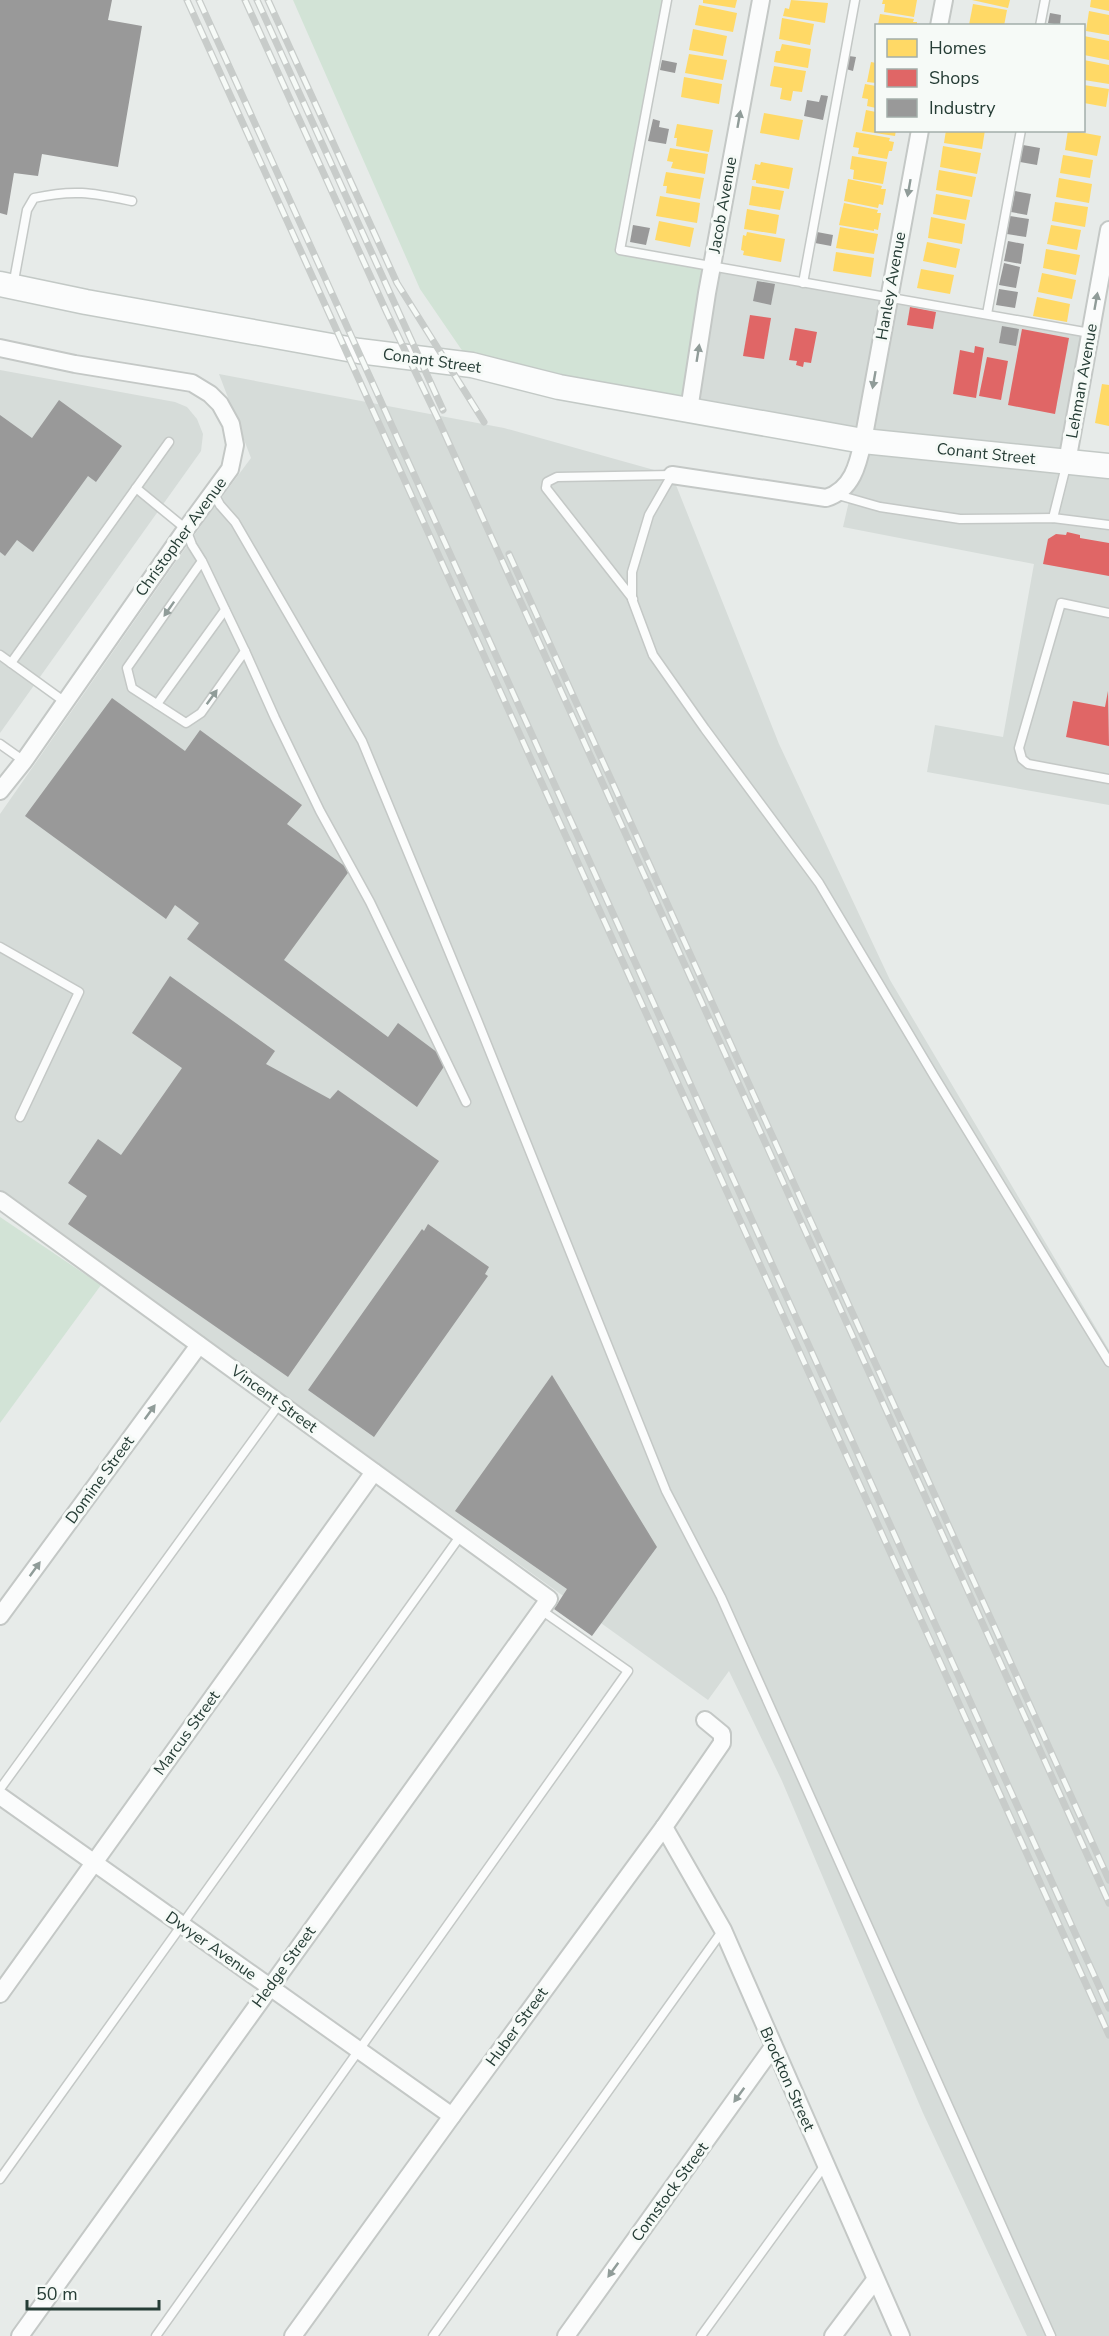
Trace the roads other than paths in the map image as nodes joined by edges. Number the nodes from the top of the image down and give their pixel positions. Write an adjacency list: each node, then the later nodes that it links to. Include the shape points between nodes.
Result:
1 (667, 0): 12 (lane, via 620,250)
2 (761, 0): 12 (street, Jacob Avenue, one-way to 2)
3 (855, 0): 13 (lane)
4 (944, 0): 6 (street)
5 (1045, 0): 7 (lane)
6 (939, 24)
7 (1040, 24)
8 (920, 132): 15 (street, Hanley Avenue, one-way to 15)
9 (1021, 132): 16 (lane)
10 (132, 201): 14 (lane, via 94,193 63,192 34,198 27,210)
11 (1109, 230): 17 (street, Lehman Avenue, one-way to 11)
12 (711, 267): 13 (lane); 19 (street, Jacob Avenue, one-way to 12)
13 (803, 283): 15 (lane)
14 (7, 285): 19 (main road, Conant Street, via 360,351 471,365 559,387)
15 (889, 297): 16 (lane); 20 (street, Hanley Avenue, one-way to 20)
16 (987, 314): 17 (lane)
17 (1090, 333): 22 (street, Lehman Avenue)
18 (0, 348): 26 (street, Christopher Avenue, via 183,380 204,390 220,404 231,424 235,445 230,469)
19 (689, 410): 20 (main road, Conant Street)
20 (863, 441): 22 (main road, Conant Street); 27 (street, via 854,473)
21 (169, 442): 25 (lane)
22 (1067, 462): 23 (main road, Conant Street); 28 (lane)
23 (1109, 466)
24 (672, 475): 27 (street, via 826,498); 32 (lane, via 557,477 547,483 546,488); 49 (lane, via 649,515 632,572 632,599 653,655 819,883)
25 (136, 488): 30 (lane); 37 (lane)
26 (213, 492): 30 (street, Christopher Avenue); 78 (lane, via 235,522 362,741 666,1491 721,1597)
27 (838, 495): 28 (lane, via 880,507 960,519)
28 (1053, 518): 29 (lane)
29 (1109, 525)
30 (186, 529): 31 (lane); 38 (street, Christopher Avenue)
31 (202, 561): 33 (lane); 39 (lane, one-way to 39, via 127,668 132,688)
32 (633, 599)
33 (225, 610): 35 (lane); 39 (lane)
34 (1109, 613): 42 (lane, via 1061,603 1019,748 1028,764)
35 (245, 651): 39 (lane, one-way to 35, via 186,723 201,713); 45 (lane, via 274,718 370,902)
36 (0, 655): 37 (lane)
37 (12, 663): 38 (lane)
38 (65, 702): 41 (street, Christopher Avenue)
39 (157, 704)
40 (0, 744): 41 (lane)
41 (24, 761): 43 (street, Christopher Avenue)
42 (1109, 779)
43 (0, 791)
44 (0, 947): 46 (lane, via 79,992)
45 (466, 1102)
46 (20, 1117)
47 (0, 1200): 48 (street, Vincent Street)
48 (199, 1345): 50 (street, Vincent Street); 54 (street, Domine Street, one-way to 48)
49 (1109, 1362)
50 (280, 1403): 51 (street, Vincent Street); 56 (lane)
51 (374, 1472): 52 (street, Vincent Street); 59 (street, Marcus Street)
52 (461, 1535): 53 (street, Vincent Street); 60 (lane)
53 (545, 1604): 62 (street, Hedge Street); 65 (lane, via 628,1671)
54 (0, 1616)
55 (705, 1720): 58 (street, Huber Street, via 722,1734 723,1740)
56 (0, 1789)
57 (0, 1796): 59 (street, Dwyer Avenue)
58 (664, 1827): 61 (street, Brockton Street); 66 (street, Huber Street)
59 (94, 1863): 60 (street, Dwyer Avenue); 63 (street, Marcus Street)
60 (182, 1925): 62 (street, Dwyer Avenue); 68 (lane)
61 (723, 1930): 64 (street, Brockton Street); 73 (lane)
62 (270, 1987): 65 (street, Dwyer Avenue); 70 (street, Hedge Street)
63 (0, 1994)
64 (773, 2047): 67 (street, Brockton Street); 74 (street, Comstock Street, one-way to 74)
65 (359, 2050): 66 (street, Dwyer Avenue); 71 (lane)
66 (452, 2116): 72 (street, Huber Street)
67 (825, 2165): 69 (street, Brockton Street); 75 (lane)
68 (0, 2179)
69 (875, 2280): 76 (street); 77 (street, Brockton Street)
70 (20, 2336)
71 (156, 2336)
72 (293, 2336)
73 (433, 2336)
74 (566, 2336)
75 (701, 2336)
76 (833, 2336)
77 (901, 2336)
78 (1051, 2336)

